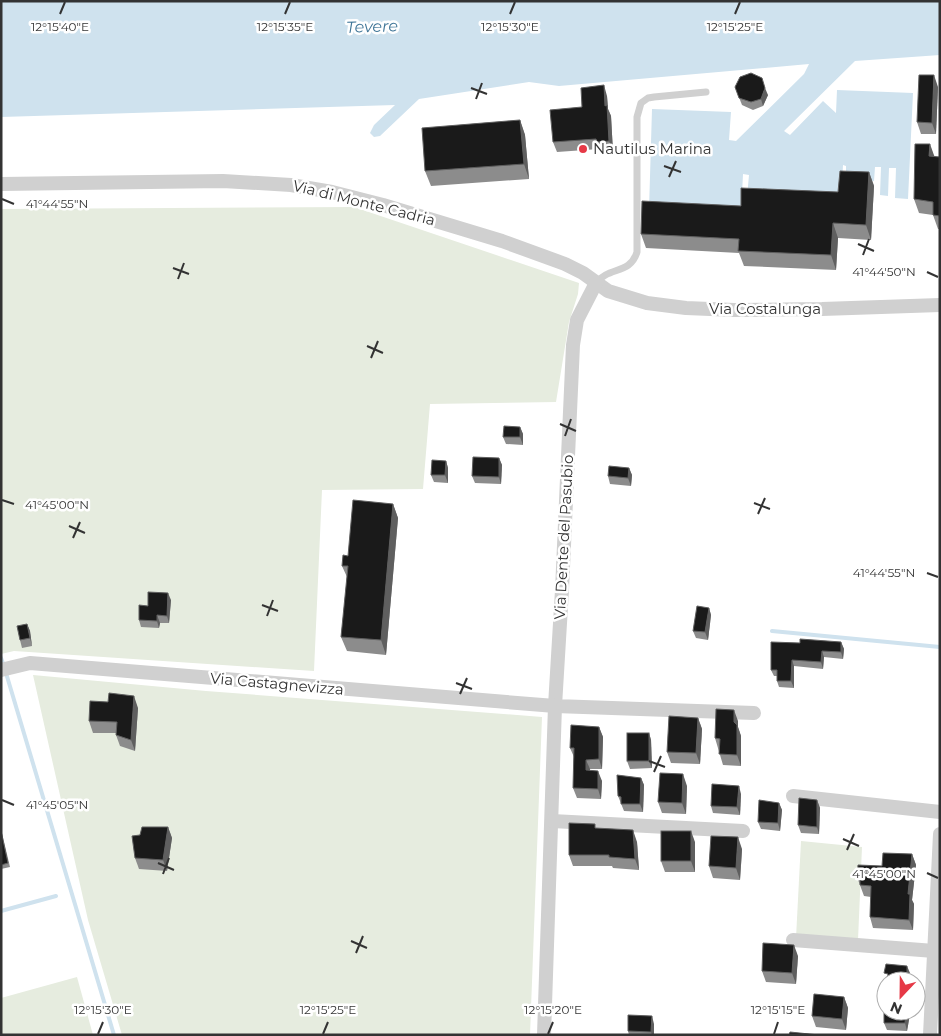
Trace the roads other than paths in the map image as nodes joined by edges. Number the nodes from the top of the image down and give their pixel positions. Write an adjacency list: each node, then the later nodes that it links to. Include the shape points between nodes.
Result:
1 (706, 92): 3 (lane, via 654,96 641,103 637,117 637,252 630,265 603,275)
2 (1, 184): 3 (street, Via di Monte Cadria, via 237,181 305,187 350,196 502,241 570,266)
3 (596, 283): 4 (street, Via Costalunga, via 647,303 705,309); 6 (street, Via Dente del Pasubio, via 577,320 573,344)
4 (940, 305)
5 (1, 670): 6 (street, Via Castagnevizza, via 30,663)
6 (554, 706): 7 (street, Via Castagnevizza); 10 (street)
7 (754, 713)
8 (793, 796): 9 (street)
9 (940, 812)
10 (552, 821): 11 (street); 15 (street)
11 (743, 831)
12 (940, 834): 14 (street)
13 (793, 940): 14 (street)
14 (937, 952): 16 (street)
15 (544, 1035)
16 (930, 1035)

